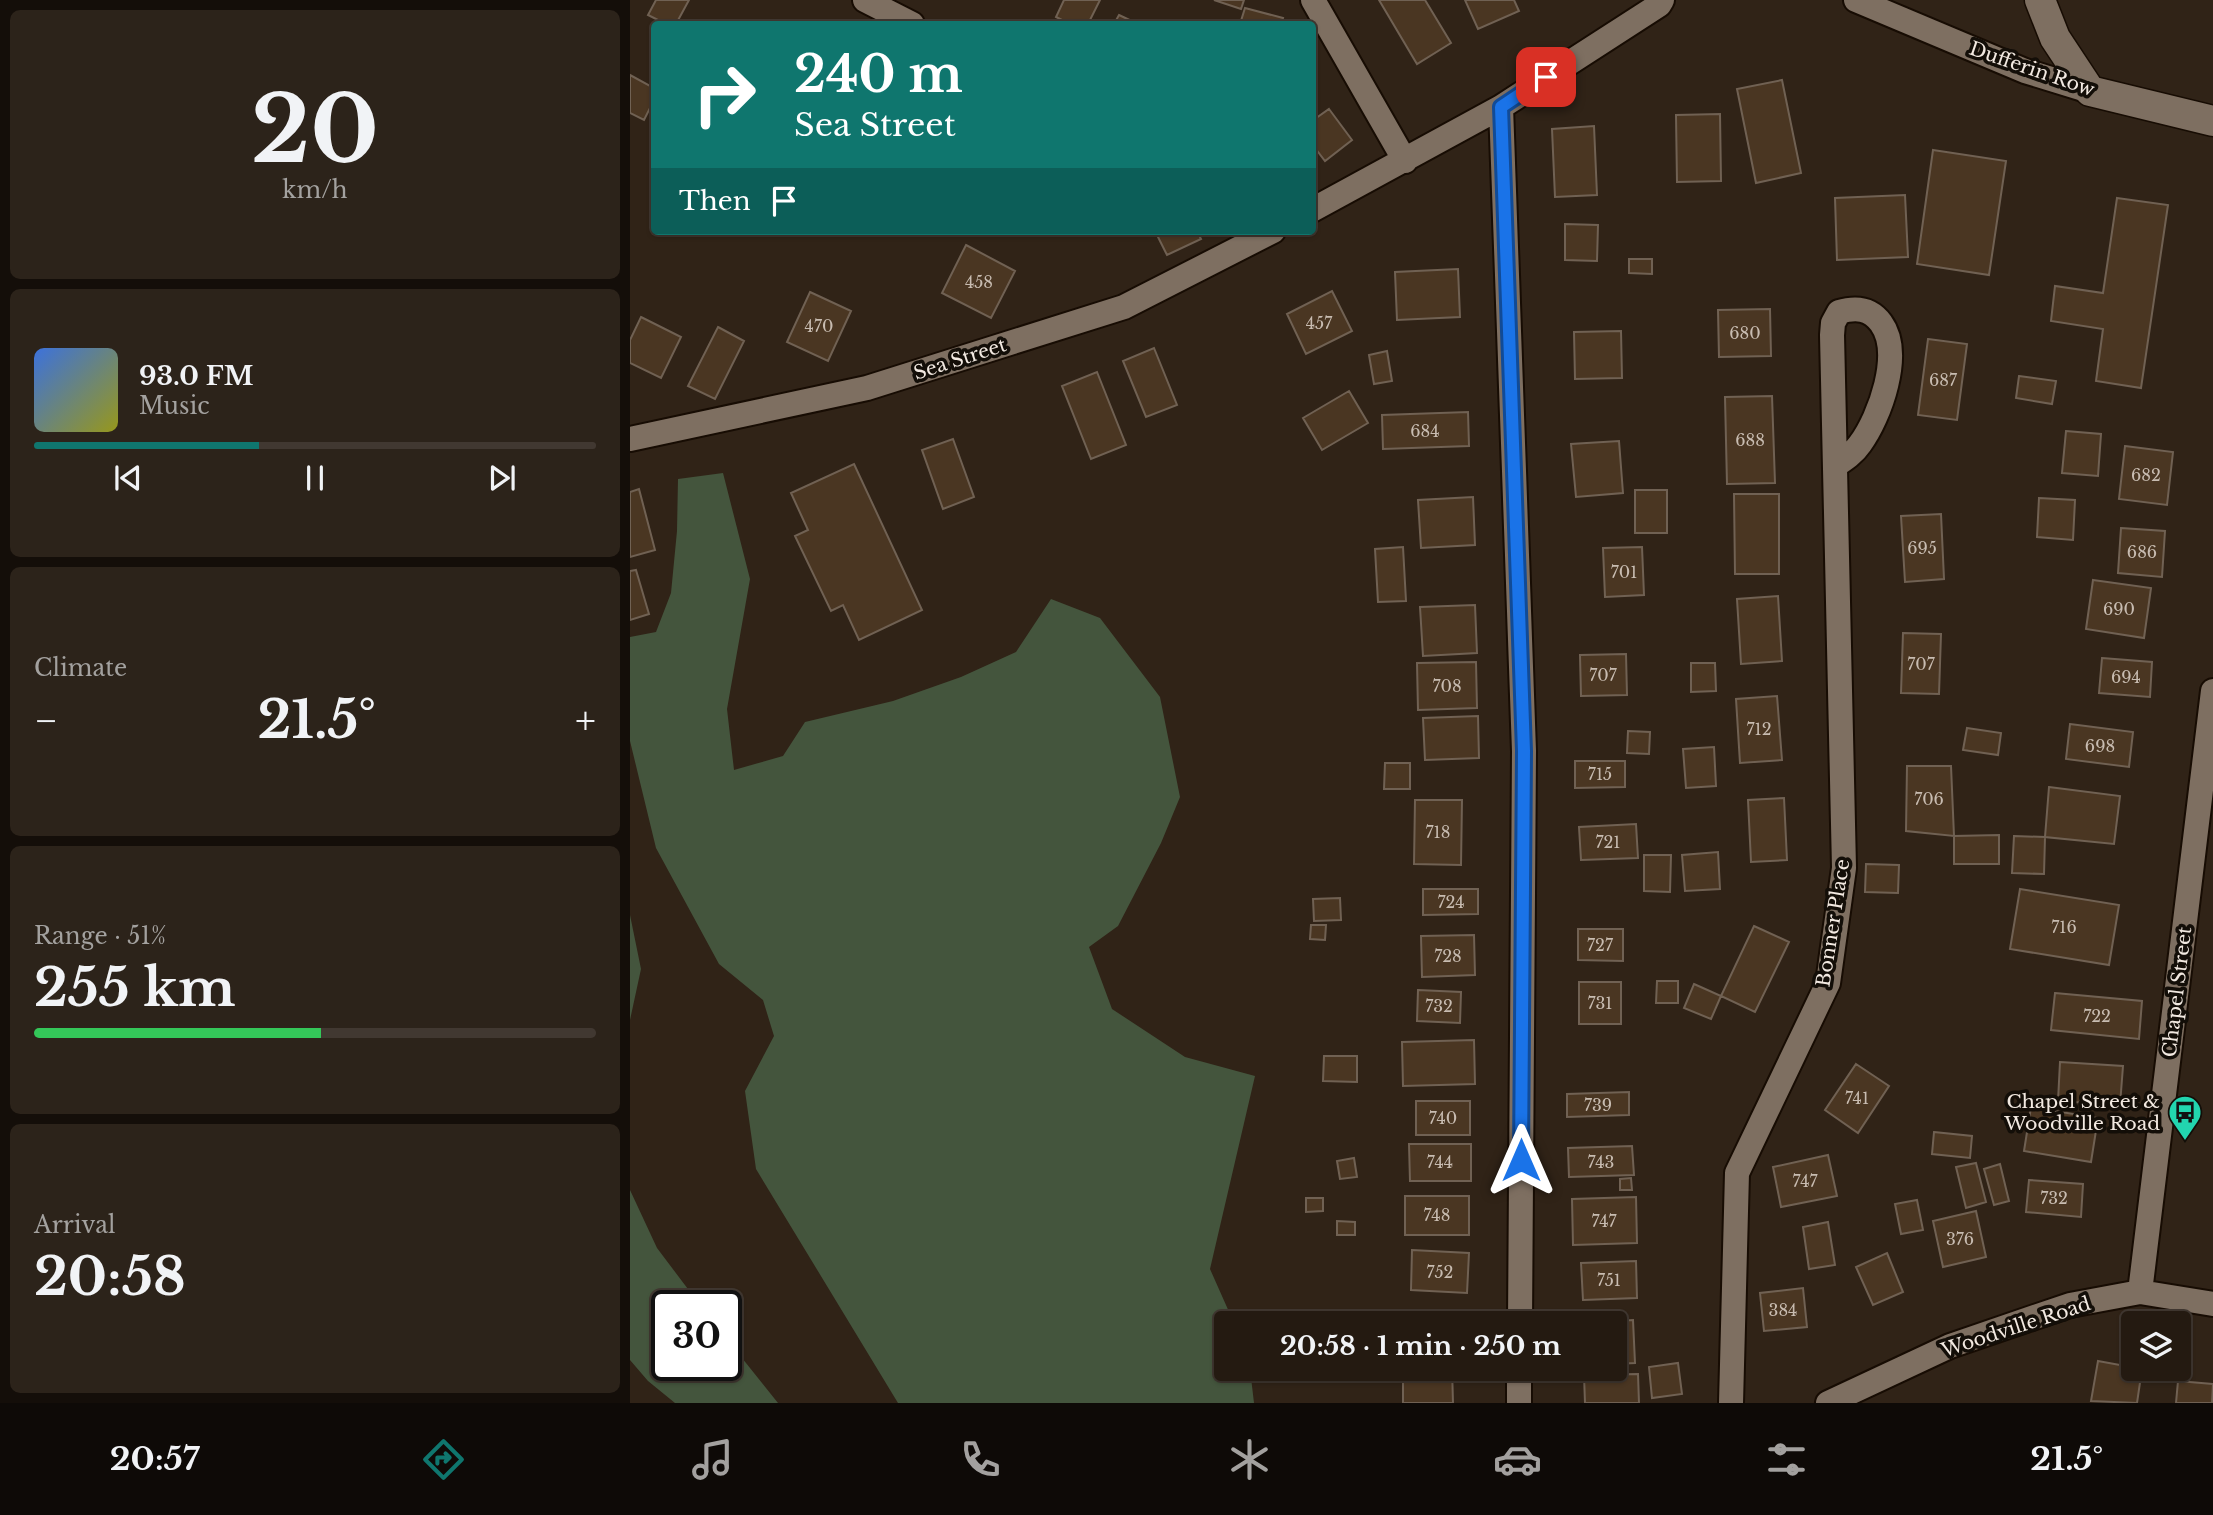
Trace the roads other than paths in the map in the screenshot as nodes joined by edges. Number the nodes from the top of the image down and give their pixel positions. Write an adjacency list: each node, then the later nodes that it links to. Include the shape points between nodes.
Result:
1 (865, 0): 6 (street)
2 (1314, 0): 10 (street)
3 (1662, 0): 8 (street)
4 (1856, 0): 7 (street, Dufferin Row, via 2025,71)
5 (2040, 0): 7 (street, via 2055,38)
6 (906, 21)
7 (2090, 91): 9 (street, Dufferin Row)
8 (1501, 107): 10 (street); 19 (street, via 1524,751)
9 (2213, 121)
10 (1405, 161): 11 (street)
11 (1316, 208)
12 (1265, 235): 13 (street, Sea Street, via 1111,312 867,388)
13 (630, 439)
14 (1836, 465): 14 (street, Bonner Place, via 1860,445 1870,429 1889,370 1891,340 1866,310 1839,312 1833,323); 22 (street, Bonner Place, via 1844,868 1828,983 1737,1173)
15 (2213, 691): 16 (street, Chapel Street)
16 (2208, 787): 17 (street, Chapel Street)
17 (2140, 1292): 18 (street, Woodville Road); 23 (street, Woodville Road, via 2070,1305 1950,1346)
18 (2213, 1304)
19 (1520, 1311)
20 (1520, 1381): 21 (street)
21 (1519, 1403)
22 (1731, 1403)
23 (1828, 1403)

